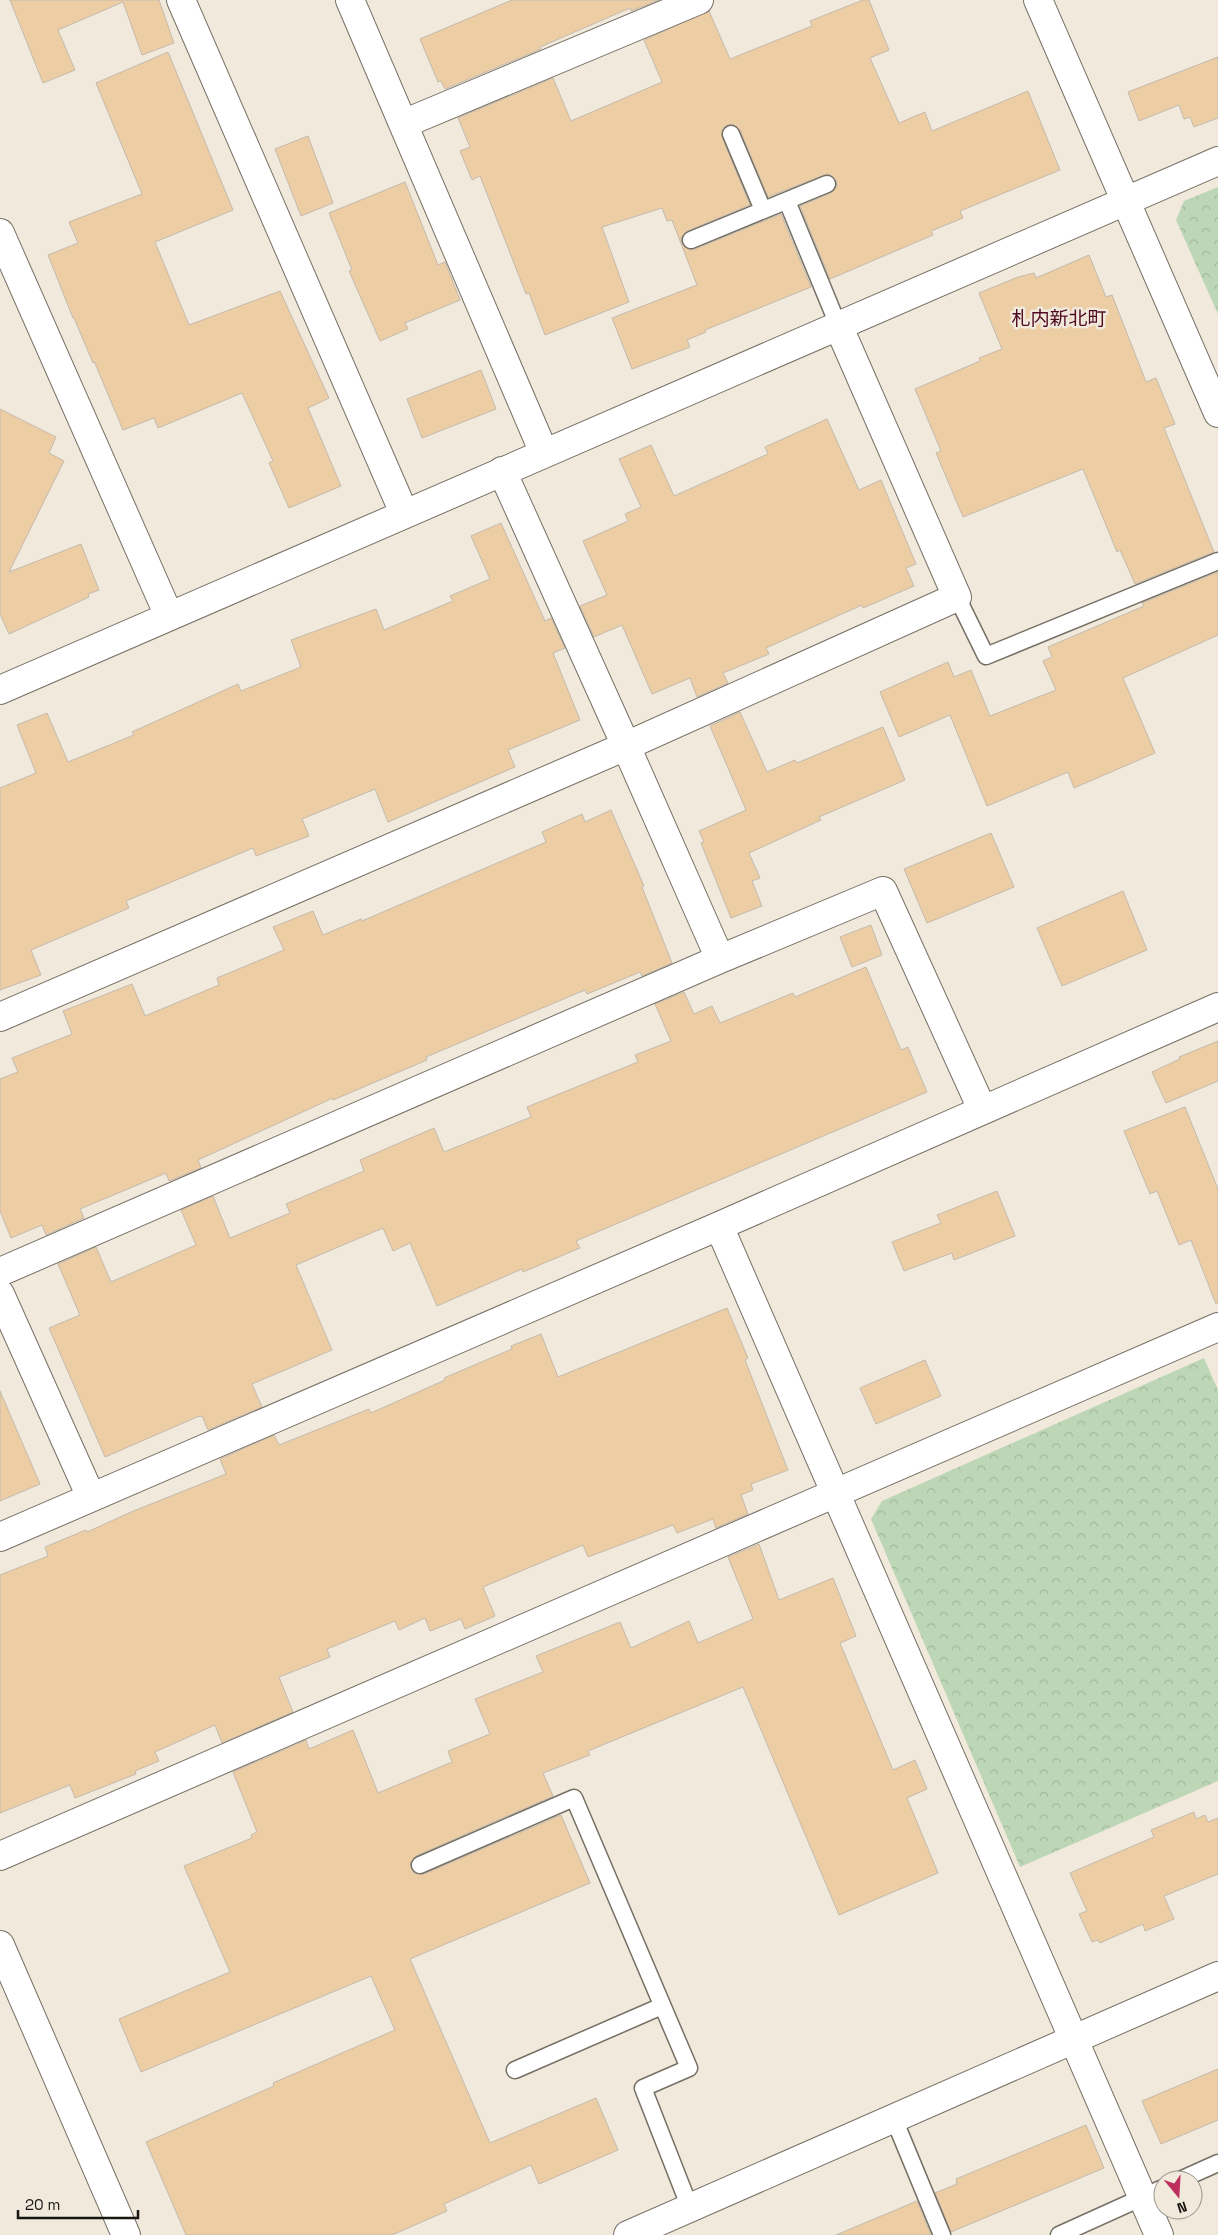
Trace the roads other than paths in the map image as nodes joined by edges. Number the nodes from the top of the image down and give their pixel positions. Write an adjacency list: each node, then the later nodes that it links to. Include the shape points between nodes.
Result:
1 (181, 0): 18 (street)
2 (350, 0): 5 (street)
3 (699, 0): 5 (street)
4 (1038, 0): 10 (street)
5 (403, 124): 16 (street)
6 (732, 134): 11 (lane)
7 (1218, 161): 10 (street)
8 (827, 184): 9 (lane)
9 (787, 200): 11 (lane); 14 (lane)
10 (1126, 202): 14 (street); 15 (street)
11 (763, 210): 13 (lane)
12 (0, 233): 21 (street)
13 (690, 240)
14 (838, 325): 16 (street); 20 (street)
15 (1218, 413)
16 (544, 453): 17 (street)
17 (502, 471): 18 (street); 23 (street)
18 (404, 513): 21 (street)
19 (1218, 561): 20 (lane, via 986,656)
20 (958, 597): 23 (street)
21 (169, 616): 22 (street)
22 (0, 690)
23 (626, 746): 24 (street); 26 (street)
24 (720, 959): 27 (street, via 882,891); 29 (street)
25 (1218, 1007): 27 (street)
26 (0, 1017)
27 (982, 1109): 28 (street)
28 (719, 1226): 32 (street); 33 (street)
29 (0, 1272)
30 (0, 1294): 33 (street)
31 (1218, 1327): 32 (street)
32 (836, 1494): 35 (street); 40 (street)
33 (91, 1497): 34 (street)
34 (0, 1536)
35 (0, 1856)
36 (420, 1865): 39 (lane, via 574,1798)
37 (0, 1945): 48 (street)
38 (1218, 1976): 40 (street)
39 (662, 2006): 41 (lane); 46 (lane, via 689,2068 642,2088)
40 (1074, 2040): 42 (street); 45 (street)
41 (515, 2070)
42 (894, 2118): 46 (street); 50 (lane)
43 (1218, 2163): 44 (lane)
44 (1202, 2170)
45 (1153, 2192): 51 (lane)
46 (690, 2208): 49 (street)
47 (1157, 2220): 52 (street)
48 (126, 2235)
49 (628, 2235)
50 (942, 2235)
51 (1059, 2235)
52 (1159, 2235)

